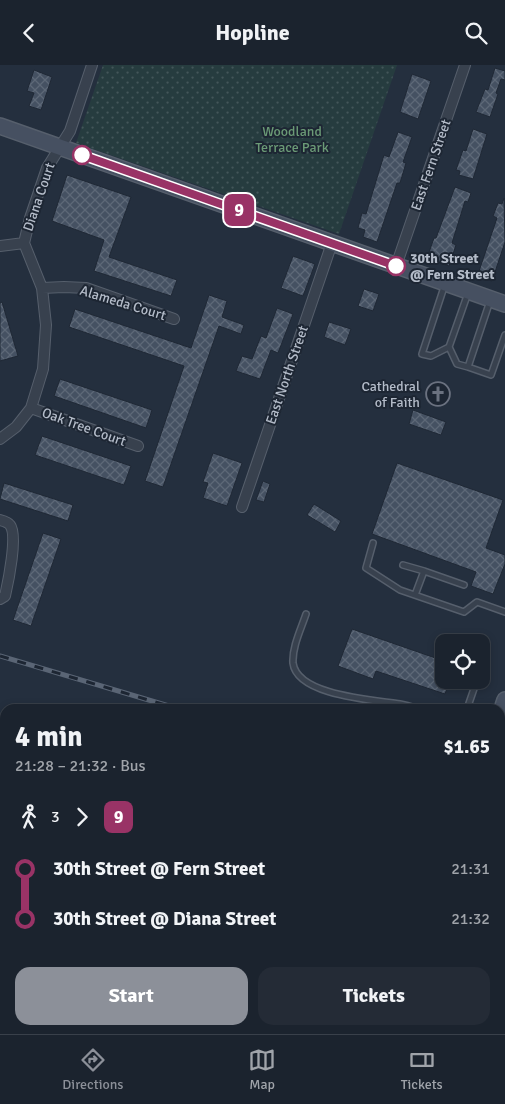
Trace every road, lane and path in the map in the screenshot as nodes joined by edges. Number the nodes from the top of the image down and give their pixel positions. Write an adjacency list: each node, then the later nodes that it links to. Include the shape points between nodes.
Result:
1 (92, 65): 4 (street, Diana Court, via 70,131)
2 (465, 65): 8 (street, East Fern Street)
3 (0, 126): 4 (street)
4 (59, 147): 5 (street, Diana Court, via 46,168); 6 (street)
5 (24, 243): 7 (street); 10 (street, Diana Court)
6 (332, 243): 8 (street); 20 (street, East North Street)
7 (0, 246)
8 (396, 266): 9 (street)
9 (445, 283): 11 (street); 15 (lane, via 422,353 431,356)
10 (42, 288): 13 (street, Alameda Court, via 86,288); 17 (street, Diana Court, via 46,325 44,369)
11 (468, 291): 12 (street); 15 (lane)
12 (498, 302): 16 (lane)
13 (174, 319)
14 (505, 335): 16 (lane, via 490,375)
15 (449, 347): 16 (lane, via 457,364)
16 (468, 367)
17 (31, 407): 18 (street, Diana Court, via 16,427); 19 (street, Oak Tree Court)
18 (0, 439)
19 (138, 446)
20 (242, 507)
21 (0, 520): 27 (street, via 12,527 13,534 11,573 5,596)
22 (373, 543): 26 (lane, via 366,568 400,590)
23 (403, 565): 24 (lane)
24 (424, 571): 25 (lane); 26 (lane)
25 (464, 585)
26 (415, 595): 28 (lane, via 464,611 477,603)
27 (0, 599)
28 (505, 612)
29 (306, 615): 31 (lane, via 293,659 295,669 303,678 317,687 351,698)
30 (474, 689): 32 (lane)
31 (402, 704)
32 (469, 704)

